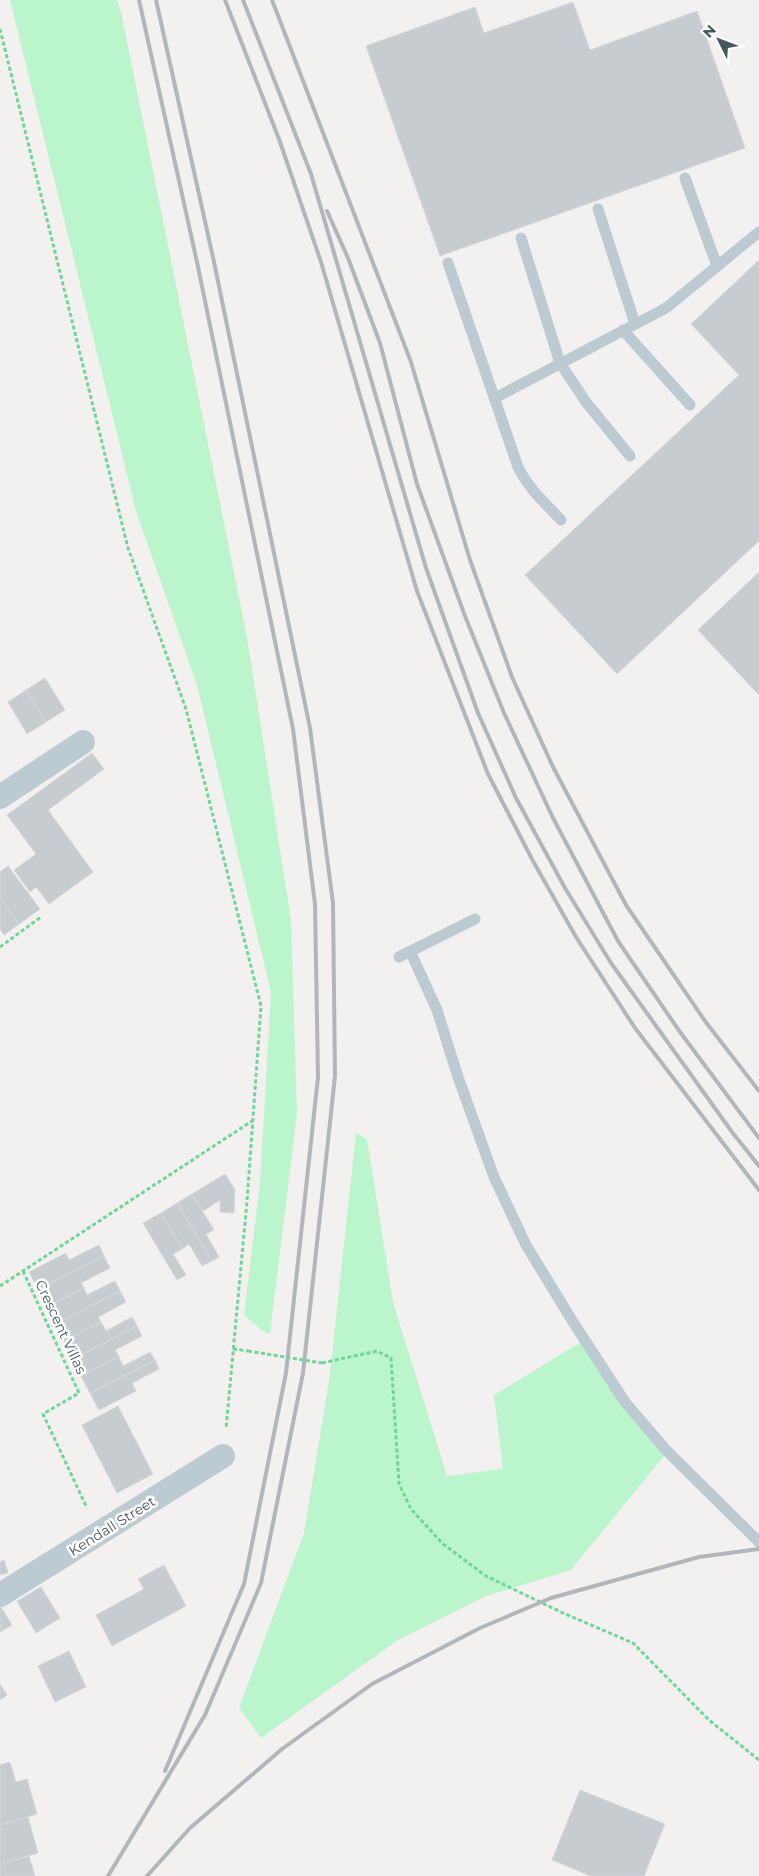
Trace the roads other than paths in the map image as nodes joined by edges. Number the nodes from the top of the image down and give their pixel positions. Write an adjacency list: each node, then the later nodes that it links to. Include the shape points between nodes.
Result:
1 (685, 178): 6 (lane)
2 (598, 209): 7 (lane)
3 (759, 232): 6 (lane)
4 (521, 238): 9 (lane)
5 (448, 263): 10 (lane)
6 (717, 266): 7 (lane, via 666,308)
7 (635, 324): 8 (lane)
8 (623, 330): 9 (lane); 11 (lane)
9 (560, 363): 10 (lane); 12 (lane, via 586,402)
10 (495, 398): 13 (lane, via 523,478)
11 (690, 405)
12 (630, 456)
13 (561, 520)
14 (84, 742): 15 (street)
15 (0, 797)
16 (475, 919): 17 (lane)
17 (410, 951): 18 (lane); 20 (lane, via 437,1010 494,1177 526,1245 625,1402 667,1451)
18 (399, 957)
19 (223, 1456): 21 (street, Kendall Street)
20 (759, 1542)
21 (0, 1595)

